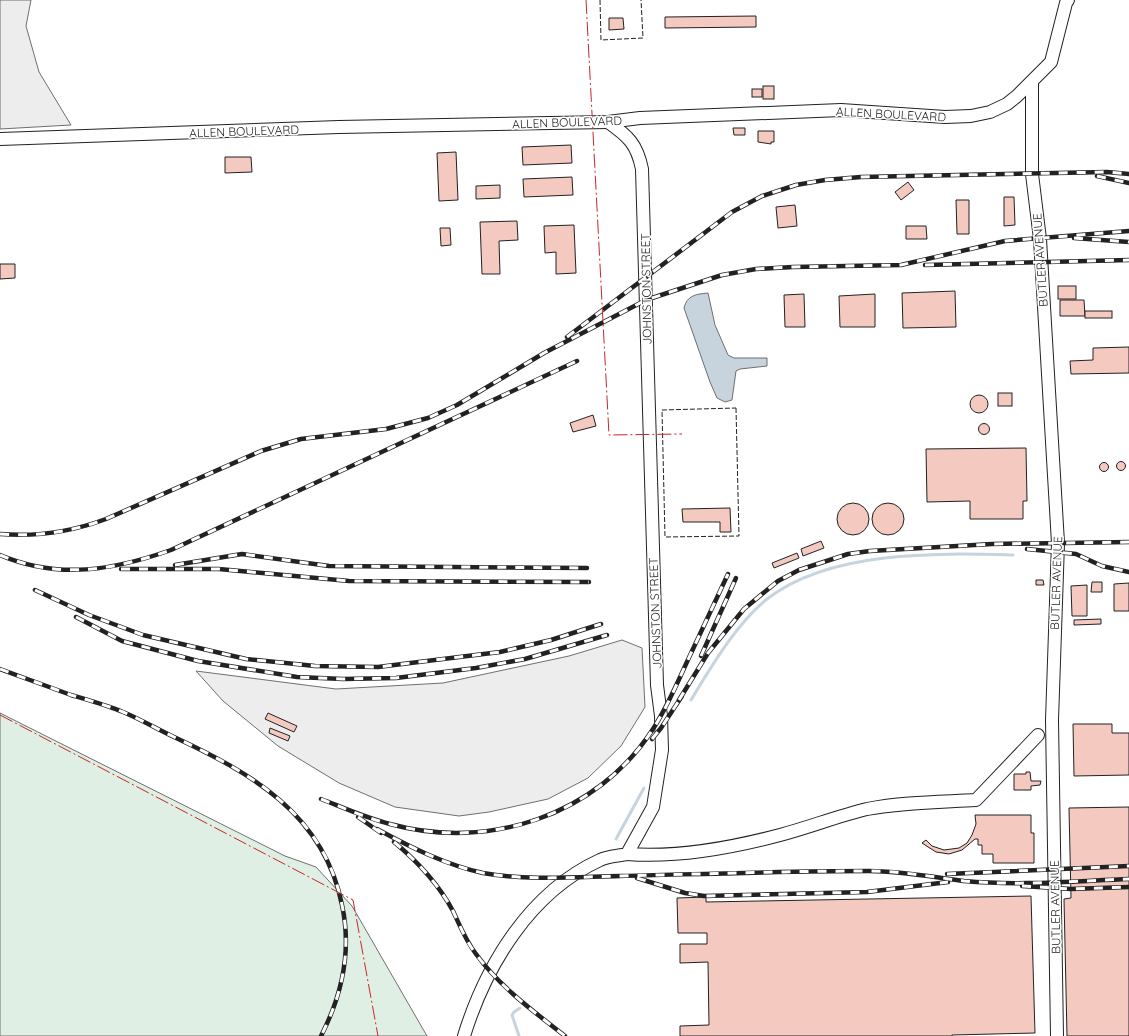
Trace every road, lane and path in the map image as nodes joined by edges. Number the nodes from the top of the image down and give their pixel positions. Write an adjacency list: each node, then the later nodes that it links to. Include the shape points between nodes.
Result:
1 (1068, 0): 2 (street, ALLEN BOULEVARD, via 1051,62)
2 (1032, 83): 3 (street, ALLEN BOULEVARD, via 1006,104 990,112 970,116 945,117 841,110 640,118); 8 (street, BUTLER AVENUE, via 1032,174 1040,239 1058,543 1052,720)
3 (608, 122): 4 (street, ALLEN BOULEVARD, via 339,127); 6 (street, JOHNSTON STREET, via 631,140 639,152 642,169 657,685 662,750 653,807)
4 (0, 140)
5 (1038, 735): 6 (street, via 976,800 899,804 869,809 780,835 698,852)
6 (627, 854): 7 (street, via 601,860 573,877 533,911 489,971)
7 (464, 1036)
8 (1057, 1036)

